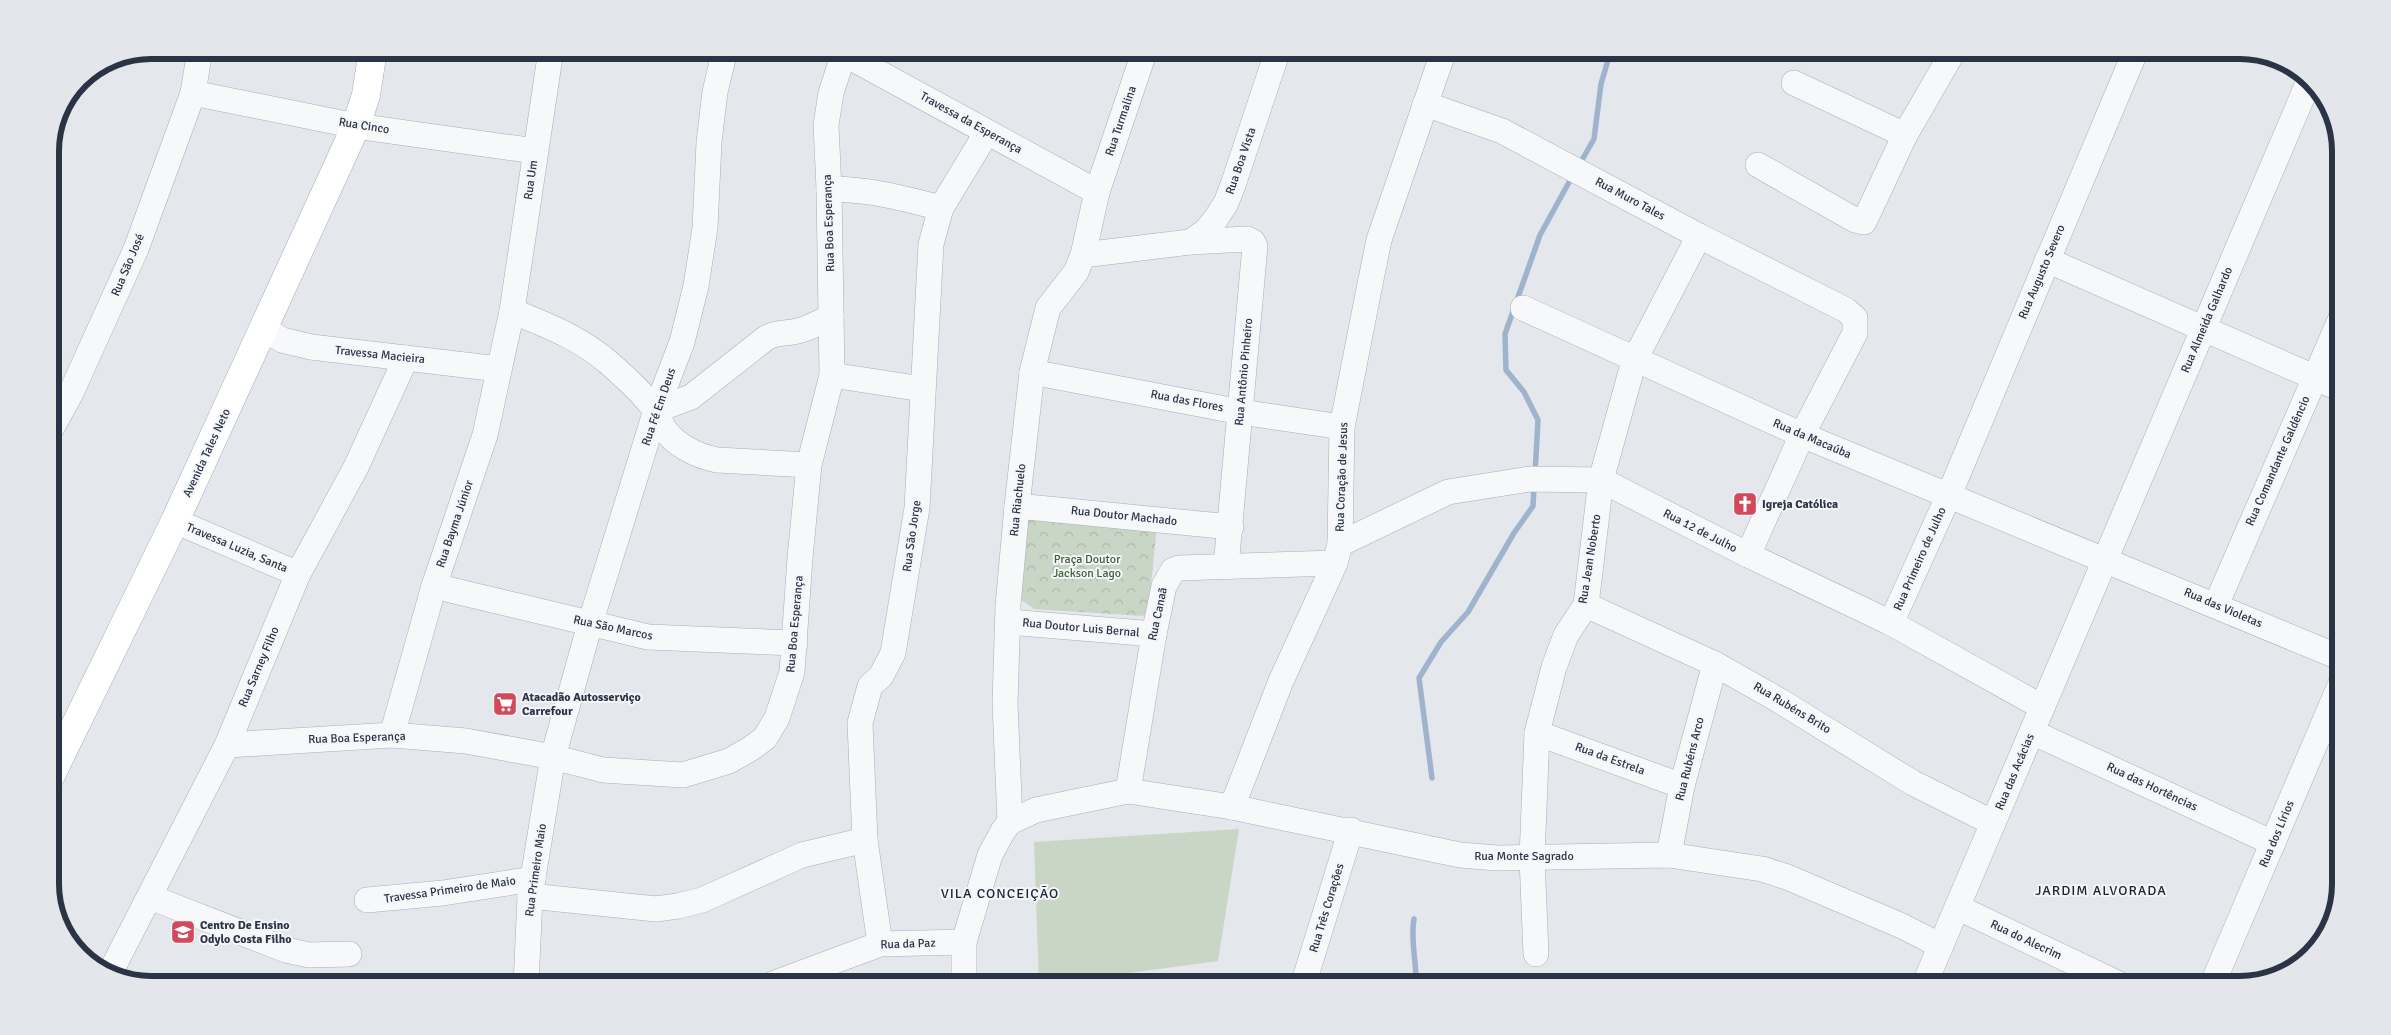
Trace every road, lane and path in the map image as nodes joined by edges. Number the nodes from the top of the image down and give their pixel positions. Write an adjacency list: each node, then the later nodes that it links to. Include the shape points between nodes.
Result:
1 (199, 59): 14 (street, Rua São José)
2 (372, 59): 16 (main road, Avenida Tales Neto, via 366,95)
3 (550, 59): 19 (street, Rua Um)
4 (723, 59): 42 (street, Rua Fé Em Deus, via 709,142 705,228 696,286 682,342)
5 (840, 59): 21 (street, Rua Boa Esperança, via 826,125)
6 (856, 59): 17 (street, Travessa da Esperança)
7 (1140, 59): 22 (street, Rua Turmalina)
8 (1275, 59): 25 (street, Rua Boa Vista, via 1226,203 1206,231)
9 (1441, 59): 15 (street, Rua Coração de Jesus)
10 (1949, 59): 18 (street)
11 (2132, 59): 27 (street, Rua Augusto Severo)
12 (1794, 82): 18 (street)
13 (2306, 87): 31 (street, Rua Almeida Galhardo)
14 (193, 93): 16 (street, Rua Cinco); 44 (street, Rua São José, via 136,249)
15 (1425, 104): 24 (street, Rua Muro Tales, via 1502,131); 45 (street, Rua Coração de Jesus, via 1379,240)
16 (356, 126): 19 (street, Rua Cinco); 32 (main road, Avenida Tales Neto)
17 (987, 132): 22 (street, Travessa da Esperança); 23 (street, Rua São Jorge)
18 (1905, 135): 20 (street, via 1864,222 1855,220)
19 (535, 151): 29 (street, Rua Um)
20 (1758, 165)
21 (829, 189): 23 (street, via 886,194); 30 (street, Rua Boa Esperança)
22 (1097, 192): 26 (street, Rua Riachuelo)
23 (941, 208): 41 (street, Rua São Jorge, via 931,244)
24 (1699, 236): 35 (street, Rua Jean Noberto); 46 (street, Rua Muro Tales, via 1846,310 1854,318 1855,333)
25 (1190, 242): 26 (street); 43 (street, Rua Antônio Pinheiro, via 1247,239 1253,242)
26 (1083, 255): 37 (street, Rua Riachuelo, via 1076,272 1048,308)
27 (2047, 260): 31 (street); 49 (street, Rua Augusto Severo)
28 (1523, 308): 35 (street, Rua da Macaúba)
29 (512, 311): 36 (street, Rua Bayma Júnior); 42 (street, via 560,331 589,348 609,363)
30 (832, 317): 38 (street, Rua Boa Esperança); 42 (street, via 803,330 772,335 691,397)
31 (2204, 328): 39 (street); 55 (street, Rua Almeida Galhardo)
32 (264, 329): 34 (street, Travessa Macieira, via 282,340 311,347); 51 (main road, Avenida Tales Neto)
33 (2332, 338): 39 (street, Rua Comandante Galdêncio)
34 (406, 358): 36 (street, Travessa Macieira); 57 (street, Rua Sarney Filho, via 356,467)
35 (1634, 360): 46 (street, Rua da Macaúba); 48 (street, Rua Jean Noberto)
36 (499, 369): 58 (street, Rua Bayma Júnior, via 485,434)
37 (1032, 372): 43 (street, Rua das Flores); 50 (street, Rua Riachuelo)
38 (832, 374): 41 (street); 47 (street, Rua Boa Esperança)
39 (2315, 377): 40 (street); 59 (street, Rua Comandante Galdêncio)
40 (2332, 385)
41 (922, 389): 82 (street, Rua São Jorge, via 916,508 893,654 881,676 870,686 860,722)
42 (656, 410): 47 (street, via 670,436 704,458); 63 (street, Rua Fé Em Deus)
43 (1241, 412): 45 (street, Rua das Flores); 52 (street, Rua Antônio Pinheiro)
44 (59, 415)
45 (1342, 427): 53 (street, Rua Coração de Jesus)
46 (1802, 435): 49 (street, Rua da Macaúba); 54 (street)
47 (810, 465): 65 (street, Rua Boa Esperança)
48 (1602, 480): 53 (street, Rua 12 de Julho, via 1539,479 1448,492); 54 (street, Rua 12 de Julho); 60 (street, Rua Jean Noberto)
49 (1949, 495): 55 (street, Rua da Macaúba); 62 (street, Rua Primeiro de Julho)
50 (1017, 506): 52 (street, Rua Doutor Machado); 61 (street, Rua Riachuelo)
51 (175, 521): 57 (street, Travessa Luzia, Santa); 75 (main road, Avenida Tales Neto)
52 (1231, 527): 56 (street, Rua Antônio Pinheiro)
53 (1338, 554): 56 (street, Rua Canaã); 78 (street, Rua Coração de Jesus, via 1281,681)
54 (1748, 556): 62 (street, Rua 12 de Julho)
55 (2105, 560): 59 (street, Rua das Violetas); 69 (street, Rua das Acácias)
56 (1226, 567): 64 (street, Rua Canaã, via 1173,570 1164,586)
57 (298, 574): 73 (street, Rua Sarney Filho)
58 (434, 586): 63 (street, Rua São Marcos); 72 (street, Rua Bayma Júnior)
59 (2216, 604): 66 (street, Rua das Violetas)
60 (1586, 605): 67 (street, Rua Rubéns Brito); 71 (street, Rua Jean Noberto, via 1566,635)
61 (1008, 622): 64 (street, Rua Doutor Luis Bernal); 79 (street, Rua Riachuelo, via 1005,704)
62 (1891, 623): 69 (street, Rua 12 de Julho)
63 (590, 624): 65 (street, Rua São Marcos, via 648,637); 74 (street, Rua Fé Em Deus)
64 (1154, 634): 77 (street, Rua Canaã)
65 (795, 644): 74 (street, Rua Boa Esperança, via 792,672 777,718 765,738 729,761 683,775 603,770)
66 (2332, 654)
67 (1715, 664): 76 (street, Rua Rubéns Arco); 80 (street, Rua Rubéns Brito, via 1780,700 1913,783)
68 (2332, 704): 83 (street, Rua dos Lírios)
69 (2042, 707): 70 (street, Rua das Acácias)
70 (2032, 732): 80 (street, Rua das Acácias); 83 (street, Rua das Hortências)
71 (1537, 733): 76 (street, Rua da Estrela); 85 (street, Rua Jean Noberto)
72 (392, 735): 73 (street, Rua Boa Esperança); 74 (street, Rua Boa Esperança, via 466,741)
73 (227, 745): 87 (street, Rua Sarney Filho)
74 (553, 757): 86 (street, Rua Primeiro Maio)
75 (59, 759)
76 (1682, 786): 84 (street, Rua Rubéns Arco)
77 (1128, 791): 78 (street, Rua Monte Sagrado); 79 (street, Rua Monte Sagrado, via 1036,810)
78 (1232, 807): 81 (street, Rua Monte Sagrado)
79 (1010, 822): 90 (street, via 990,856)
80 (1993, 823): 89 (street, Rua das Acácias)
81 (1351, 830): 85 (street, Rua Monte Sagrado, via 1460,855); 99 (street, Rua Três Corações)
82 (865, 840): 86 (street, Travessa Primeiro de Maio, via 802,855 702,900 678,906 656,909); 91 (street, Rua São Jorge)
83 (2273, 843): 102 (street, Rua dos Lírios)
84 (1669, 854): 85 (street, Rua Monte Sagrado); 92 (street, Rua Monte Sagrado, via 1762,869 1787,877)
85 (1532, 858): 94 (street, Rua Jean Noberto)
86 (531, 887): 88 (street, Travessa Primeiro de Maio); 96 (street, Rua Primeiro Maio)
87 (150, 897): 93 (street, via 286,950 309,955); 95 (street, Rua Sarney Filho)
88 (367, 900)
89 (1957, 907): 92 (street, Rua das Acácias); 101 (street, Rua do Alecrim)
90 (964, 942): 91 (street, Rua da Paz); 98 (street)
91 (880, 944): 97 (street, Rua da Paz)
92 (1941, 946): 100 (street, Rua das Acácias)
93 (349, 954)
94 (1536, 954)
95 (113, 968)
96 (526, 976)
97 (794, 976)
98 (964, 976)
99 (1306, 976)
100 (1928, 976)
101 (2103, 976)
102 (2216, 976)

